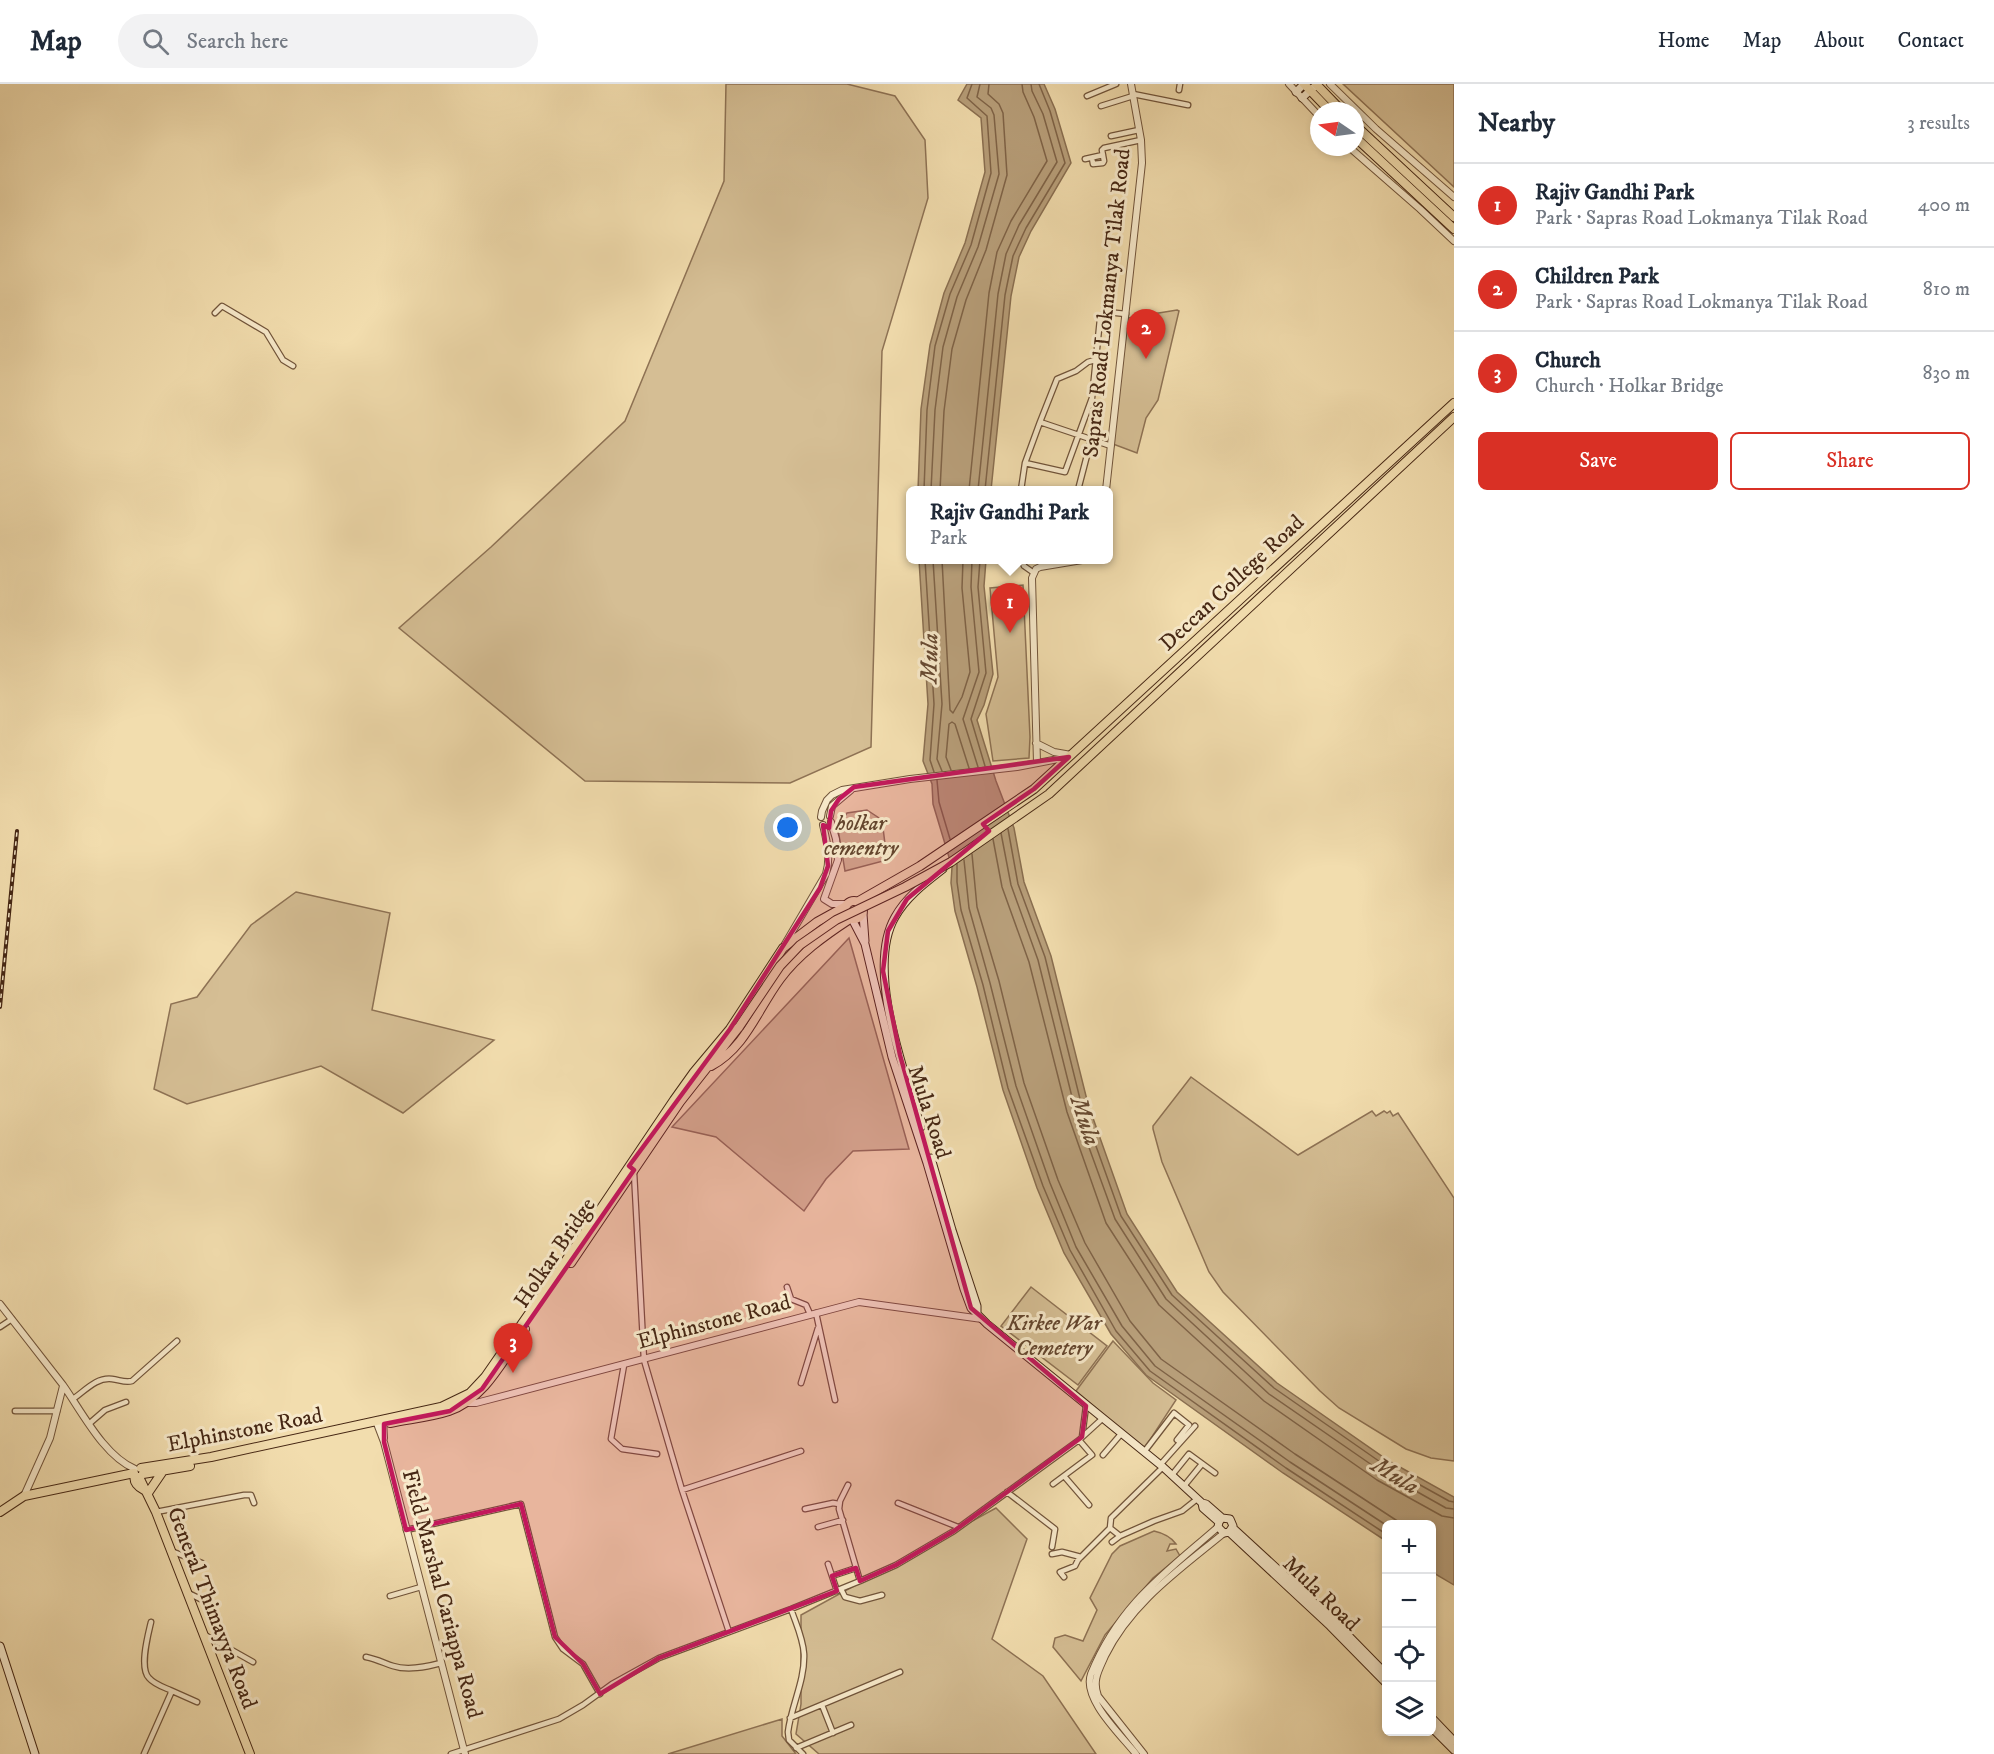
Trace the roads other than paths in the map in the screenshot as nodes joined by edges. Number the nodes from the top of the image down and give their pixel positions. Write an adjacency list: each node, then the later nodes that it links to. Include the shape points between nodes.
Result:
1 (1116, 84): 11 (street)
2 (1131, 84): 10 (street, Sapras Road Lokmanya Tilak Road)
3 (1180, 84): 8 (street)
4 (1289, 84): 9 (street)
5 (1304, 84): 7 (main road); 9 (main road)
6 (1330, 84): 25 (street)
7 (1315, 86): 12 (main road); 13 (main road); 14 (main road)
8 (1179, 90)
9 (1296, 92): 12 (street)
10 (1133, 95): 15 (street); 16 (street); 18 (street, Sapras Road Lokmanya Tilak Road)
11 (1087, 96)
12 (1302, 98): 17 (street)
13 (1325, 102)
14 (1332, 102)
15 (1188, 105)
16 (1101, 106)
17 (1310, 106)
18 (1140, 130): 20 (street); 21 (street, Sapras Road Lokmanya Tilak Road)
19 (1364, 133): 26 (main road)
20 (1111, 136)
21 (1141, 141): 24 (street, via 1104,148 1103,163 1093,164 1092,158); 30 (street, Sapras Road Lokmanya Tilak Road)
22 (1364, 145): 27 (main road)
23 (1359, 156): 28 (street)
24 (1085, 159)
25 (1454, 197)
26 (1454, 217)
27 (1454, 229)
28 (1454, 241)
29 (215, 313): 32 (street, via 222,306 266,332 283,360)
30 (1126, 314): 31 (street, via 1102,315); 38 (street, Sapras Road Lokmanya Tilak Road)
31 (1095, 360): 35 (street, via 1057,379); 36 (street, via 1092,398)
32 (293, 366)
33 (1454, 403): 48 (main road, Deccan College Road)
34 (1454, 417): 55 (main road, Deccan College Road, via 1049,794)
35 (1040, 422): 36 (street); 39 (street)
36 (1079, 436): 37 (street); 39 (street, via 1065,472)
37 (1092, 440): 38 (street); 41 (street)
38 (1110, 446): 42 (street, Sapras Road Lokmanya Tilak Road)
39 (1025, 463): 40 (street)
40 (1022, 486)
41 (1079, 486)
42 (1106, 486)
43 (1023, 564): 45 (street)
44 (1058, 564): 45 (street, via 1040,567)
45 (1034, 573): 46 (street)
46 (1036, 743): 47 (street); 50 (street)
47 (1053, 751): 48 (street); 49 (street)
48 (1070, 756): 49 (street); 56 (main road, Deccan College Road, via 1034,789 920,866)
49 (1053, 760): 50 (street)
50 (1037, 762): 51 (street)
51 (854, 787): 52 (street, via 832,795); 53 (street, via 832,806)
52 (821, 817): 53 (street, via 825,814); 54 (street)
53 (831, 819): 54 (street, via 827,826); 57 (street, via 838,860 824,899)
54 (823, 825): 61 (street, via 828,849 826,874)
55 (951, 862): 62 (main road, bridge, via 907,900 888,931 884,981); 63 (main road, Deccan College Road, bridge, via 836,920 800,945 780,966 739,1028)
56 (857, 902): 57 (main road); 58 (main road, via 863,907)
57 (847, 905): 59 (main road, via 845,913); 61 (main road)
58 (863, 914): 59 (main road, via 857,920); 60 (main road)
59 (851, 919): 60 (main road, Mula Road); 63 (main road, via 827,933 797,959 741,1042 728,1056)
60 (865, 944): 62 (main road, Mula Road)
61 (783, 948): 64 (main road)
62 (901, 1067): 68 (main road, Mula Road, via 956,1255)
63 (705, 1069): 64 (main road)
64 (631, 1168): 73 (street); 79 (main road, Elphinstone Road, via 485,1377)
65 (787, 1287): 67 (street, via 791,1299)
66 (0, 1304): 69 (street)
67 (813, 1313): 68 (street, Elphinstone Road, via 859,1302); 70 (street); 73 (street, Elphinstone Road)
68 (980, 1316): 81 (main road, Mula Road)
69 (12, 1319): 71 (street); 76 (street)
70 (819, 1325): 75 (street); 78 (street)
71 (0, 1327)
72 (177, 1341): 77 (street, via 132,1381 96,1382)
73 (644, 1360): 74 (street, Elphinstone Road); 105 (street)
74 (624, 1365): 79 (street, Elphinstone Road, via 476,1403); 93 (street, via 611,1439 622,1449)
75 (801, 1383)
76 (63, 1386): 77 (street); 83 (street)
77 (73, 1399): 85 (street)
78 (835, 1400)
79 (462, 1401): 86 (main road, Elphinstone Road)
80 (126, 1402): 85 (street, via 105,1410)
81 (1086, 1406): 84 (main road, Mula Road); 89 (street)
82 (15, 1411): 83 (street)
83 (57, 1411): 108 (street, via 50,1438)
84 (1102, 1419): 88 (main road, Mula Road); 89 (street)
85 (90, 1423): 98 (street, via 109,1450)
86 (380, 1423): 97 (main road); 98 (main road, Elphinstone Road); 122 (street, Field Marshal Cariappa Road)
87 (1195, 1426): 96 (street)
88 (1121, 1434): 92 (main road, Mula Road); 94 (street)
89 (1081, 1438): 101 (street, via 1092,1455); 107 (street)
90 (1177, 1440): 92 (street, via 1189,1425 1174,1413)
91 (801, 1451): 105 (street)
92 (1144, 1452): 96 (main road, Mula Road)
93 (657, 1454)
94 (1103, 1455)
95 (1202, 1464): 99 (street); 100 (street, via 1189,1454); 104 (street)
96 (1162, 1466): 100 (main road, Mula Road); 121 (street, via 1111,1518)
97 (163, 1471): 98 (main road); 106 (main road)
98 (138, 1473): 106 (main road, General Thimayya Road, via 135,1480); 108 (main road, Elphinstone Road)
99 (1215, 1473)
100 (1172, 1475): 104 (main road, Mula Road)
101 (1064, 1476): 102 (street); 113 (street)
102 (1053, 1484)
103 (848, 1485): 112 (street)
104 (1184, 1486): 109 (main road, Mula Road)
105 (682, 1490): 143 (street)
106 (146, 1492): 116 (main road, General Thimayya Road)
107 (1007, 1492): 119 (street); 125 (street, via 1054,1529)
108 (24, 1496): 115 (main road, Elphinstone Road)
109 (1200, 1501): 120 (main road, Mula Road); 123 (street)
110 (254, 1503): 116 (street, via 251,1495 243,1495)
111 (898, 1503): 119 (street)
112 (839, 1504): 114 (street); 117 (street)
113 (1089, 1505)
114 (805, 1509)
115 (1, 1511)
116 (156, 1512): 126 (main road, General Thimayya Road)
117 (843, 1520): 118 (street); 131 (street)
118 (818, 1527)
119 (958, 1527): 134 (street, via 896,1565)
120 (1224, 1527): 150 (main road, via 1335,1623); 152 (main road, Mula Road); 171 (street, via 1137,1599 1112,1631 1090,1677 1093,1699); 172 (street, via 1141,1603 1117,1634 1096,1676 1098,1696)
121 (1110, 1528): 123 (street); 128 (street)
122 (406, 1530): 135 (street, Field Marshal Cariappa Road); 154 (street, via 521,1504 555,1637 563,1649 583,1664)
123 (1120, 1536): 124 (street)
124 (1112, 1542)
125 (1052, 1547)
126 (171, 1551): 129 (street); 137 (main road, General Thimayya Road)
127 (1052, 1554): 128 (street)
128 (1081, 1557): 133 (street, via 1073,1568 1060,1572)
129 (202, 1563)
130 (828, 1564): 132 (street)
131 (856, 1568): 132 (street); 134 (street)
132 (832, 1576): 136 (street)
133 (1064, 1577)
134 (860, 1581): 136 (street)
135 (421, 1587): 139 (street); 148 (street, Field Marshal Cariappa Road)
136 (839, 1590): 138 (street, via 845,1597 860,1601); 141 (street)
137 (188, 1593): 140 (street); 144 (main road, General Thimayya Road)
138 (882, 1595)
139 (390, 1596)
140 (213, 1605)
141 (791, 1609): 143 (street); 157 (street, via 804,1654)
142 (151, 1622): 153 (street, via 145,1672 151,1681)
143 (729, 1632): 154 (street, via 651,1661)
144 (204, 1634): 147 (street); 168 (main road, General Thimayya Road)
145 (0, 1646): 149 (main road)
146 (366, 1657): 148 (street, via 411,1668)
147 (253, 1662)
148 (441, 1663): 165 (street, Field Marshal Cariappa Road)
149 (3, 1664): 166 (main road)
150 (1382, 1670)
151 (900, 1672): 156 (street)
152 (1385, 1682)
153 (170, 1690): 155 (street); 167 (street, via 171,1696)
154 (600, 1694): 165 (street, via 559,1719)
155 (197, 1702)
156 (822, 1705): 157 (street); 160 (street)
157 (790, 1718): 163 (street, via 789,1740)
158 (1436, 1723): 162 (main road)
159 (851, 1725): 160 (street)
160 (833, 1733): 163 (street)
161 (1436, 1733): 164 (main road)
162 (1454, 1741)
163 (796, 1748): 170 (street)
164 (1454, 1750)
165 (465, 1752): 169 (street)
166 (35, 1754)
167 (144, 1754)
168 (250, 1754)
169 (451, 1754)
170 (803, 1754)
171 (1136, 1754)
172 (1144, 1754)

